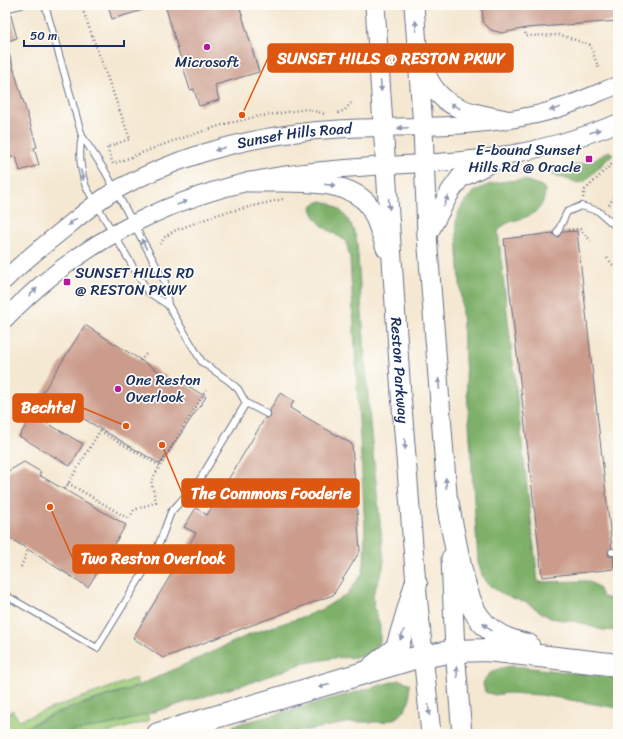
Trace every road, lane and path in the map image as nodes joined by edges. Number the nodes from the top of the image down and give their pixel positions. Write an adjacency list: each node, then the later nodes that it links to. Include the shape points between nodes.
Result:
1 (21, 5): 6 (lane)
2 (45, 5): 18 (lane)
3 (81, 5): 12 (path, via 130,139 107,147 114,164 170,142 255,117 307,109)
4 (375, 5): 17 (main road, Reston Parkway, one-way to 17)
5 (414, 5): 8 (main road, one-way to 5)
6 (8, 8)
7 (524, 29): 9 (path, via 526,36 561,35 590,45)
8 (417, 48): 14 (main road, one-way to 8, via 455,107 438,95 426,74); 16 (main road)
9 (599, 69)
10 (618, 85): 14 (main road, Sunset Hills Road, one-way to 14, via 568,106)
11 (351, 104): 13 (path)
12 (329, 114)
13 (335, 115)
14 (506, 120): 16 (main road, Sunset Hills Road)
15 (618, 122): 19 (main road, one-way to 15, via 572,139)
16 (423, 127): 17 (main road, Sunset Hills Road, one-way to 17); 21 (main road)
17 (383, 128): 22 (main road, Reston Parkway); 24 (main road, Sunset Hills Road, one-way to 24, via 297,133 255,139 174,164)
18 (82, 136): 24 (lane); 29 (lane, one-way to 29, via 79,150 81,172)
19 (504, 156): 21 (main road); 35 (main road, one-way to 19, via 460,178)
20 (618, 158): 27 (path, via 585,190)
21 (424, 163): 22 (main road); 35 (main road)
22 (386, 166): 23 (main road, via 286,174); 39 (main road, Reston Parkway, one-way to 39)
23 (249, 182): 31 (main road, one-way to 23, via 181,203); 39 (main road, one-way to 39, via 327,184 350,191 367,204)
24 (115, 191): 29 (main road, Sunset Hills Road); 31 (lane)
25 (618, 191): 28 (path)
26 (291, 198): 37 (path, via 219,214 174,231)
27 (582, 198)
28 (609, 204)
29 (96, 205): 34 (lane); 41 (main road, Sunset Hills Road, one-way to 41, via 19,265)
30 (612, 223): 33 (lane, via 598,211 581,206 568,212)
31 (134, 224): 34 (main road); 42 (lane, one-way to 31, via 165,282)
32 (568, 230): 36 (path, via 580,229)
33 (557, 233)
34 (113, 235): 42 (lane, via 148,292); 43 (main road, one-way to 34, via 63,266)
35 (427, 235): 52 (main road, one-way to 35)
36 (591, 241)
37 (160, 244)
38 (607, 258): 40 (path)
39 (393, 266): 55 (main road, Reston Parkway, one-way to 55)
40 (618, 271)
41 (5, 280)
42 (168, 305): 47 (lane, via 202,362 238,389)
43 (5, 319)
44 (146, 354): 45 (path)
45 (140, 361)
46 (206, 390): 49 (path)
47 (246, 403): 48 (lane); 56 (lane, via 199,481 171,512 156,552 97,648)
48 (268, 414)
49 (160, 466): 50 (path, via 100,430); 50 (path, via 151,481 156,502 134,510 129,519)
50 (68, 483): 51 (path)
51 (65, 489)
52 (448, 504): 57 (main road); 59 (highway, one-way to 52, via 511,642 486,626 476,615 468,596)
53 (28, 549): 54 (path)
54 (21, 567)
55 (416, 584): 58 (main road, Reston Parkway); 61 (highway, one-way to 61, via 397,648)
56 (5, 594)
57 (455, 651): 58 (highway); 60 (highway, via 486,650); 64 (main road, one-way to 57)
58 (425, 656): 61 (highway); 63 (main road, Reston Parkway, one-way to 63)
59 (618, 660)
60 (618, 665)
61 (362, 675): 62 (highway, one-way to 62)
62 (158, 734)
63 (431, 734)
64 (462, 734)

